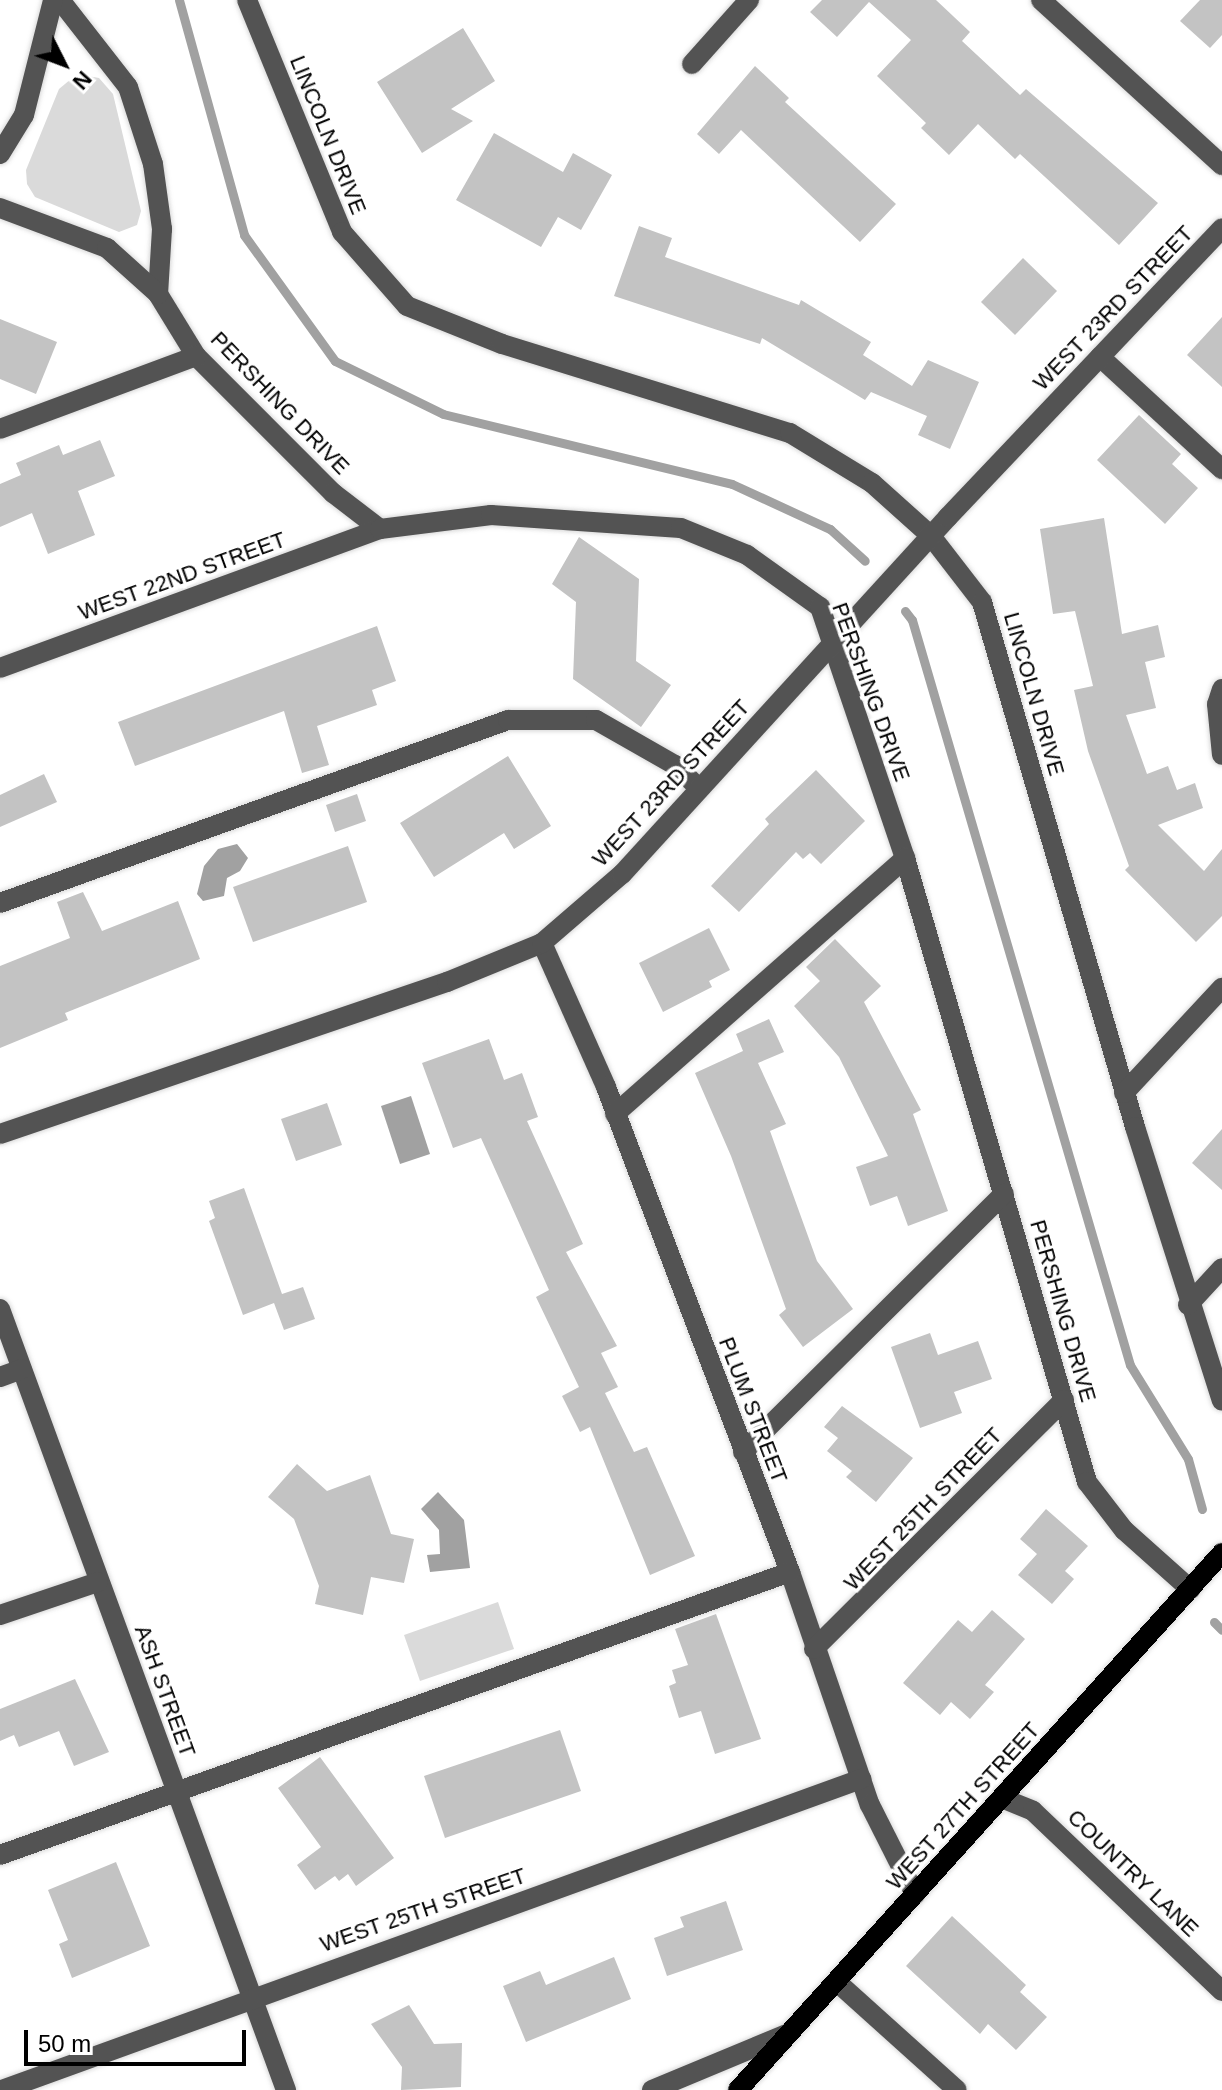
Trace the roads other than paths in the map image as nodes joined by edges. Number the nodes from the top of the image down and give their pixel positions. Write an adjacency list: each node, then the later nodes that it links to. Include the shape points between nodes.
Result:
1 (53, 0): 7 (street, via 24,115)
2 (60, 0): 11 (street, via 128,87 153,164 162,229)
3 (247, 0): 17 (street, LINCOLN DRIVE, via 342,232 407,306 502,344 790,433 872,483)
4 (749, 0): 6 (street)
5 (1047, 2): 8 (street)
6 (692, 64)
7 (0, 154)
8 (1222, 165)
9 (0, 208): 11 (street, PERSHING DRIVE, via 107,248)
10 (1222, 228): 13 (street, WEST 23RD STREET)
11 (158, 294): 12 (street, PERSHING DRIVE)
12 (196, 356): 14 (street); 16 (street, PERSHING DRIVE, via 333,493)
13 (1100, 357): 15 (street); 17 (street, WEST 23RD STREET)
14 (0, 429)
15 (1222, 469)
16 (380, 529): 18 (street, PERSHING DRIVE, via 491,515 681,528 747,555 820,607); 19 (street, WEST 22ND STREET)
17 (931, 536): 18 (street, WEST 23RD STREET); 27 (street, LINCOLN DRIVE, via 982,602)
18 (832, 646): 22 (street, WEST 23RD STREET); 23 (street, PERSHING DRIVE)
19 (0, 668)
20 (1222, 689): 21 (street, via 1217,704)
21 (1222, 755)
22 (699, 788): 24 (street, via 675,765 596,720 508,720); 25 (street, WEST 23RD STREET, via 622,874)
23 (905, 858): 28 (street); 30 (street, PERSHING DRIVE)
24 (0, 903)
25 (542, 943): 28 (street, PLUM STREET); 29 (street, WEST 23RD STREET, via 447,982)
26 (1222, 988): 27 (street)
27 (1124, 1093): 32 (street, LINCOLN DRIVE)
28 (615, 1114): 38 (street, PLUM STREET)
29 (0, 1134)
30 (1004, 1194): 36 (street, PERSHING DRIVE); 38 (street)
31 (1222, 1268): 32 (street)
32 (1188, 1305): 37 (street, LINCOLN DRIVE)
33 (0, 1309): 34 (street, ASH STREET)
34 (22, 1369): 35 (street); 41 (street, ASH STREET)
35 (0, 1377)
36 (1064, 1400): 42 (street, PERSHING DRIVE, via 1087,1482 1124,1530); 44 (street, WEST 25TH STREET)
37 (1222, 1401)
38 (743, 1452): 40 (street, PLUM STREET)
39 (1222, 1553): 42 (main road, WEST 27TH STREET)
40 (790, 1572): 44 (street, PLUM STREET); 46 (street)
41 (98, 1582): 43 (street); 46 (street, ASH STREET)
42 (1190, 1589): 47 (main road, WEST 27TH STREET)
43 (0, 1615)
44 (814, 1649): 45 (street, PLUM STREET)
45 (861, 1779): 49 (street, PLUM STREET); 52 (street, WEST 25TH STREET)
46 (177, 1795): 48 (street); 52 (street, ASH STREET)
47 (1004, 1799): 49 (main road, WEST 27TH STREET); 51 (street, COUNTRY LANE, via 1033,1811)
48 (0, 1855)
49 (915, 1894): 50 (main road, WEST 27TH STREET)
50 (837, 1982): 53 (main road, WEST 27TH STREET); 58 (street)
51 (1222, 1991)
52 (253, 1997): 54 (street, WEST 25TH STREET); 55 (street, ASH STREET)
53 (789, 2033): 56 (street); 57 (main road, WEST 27TH STREET)
54 (2, 2090)
55 (286, 2090)
56 (652, 2090)
57 (738, 2090)
58 (957, 2090)

